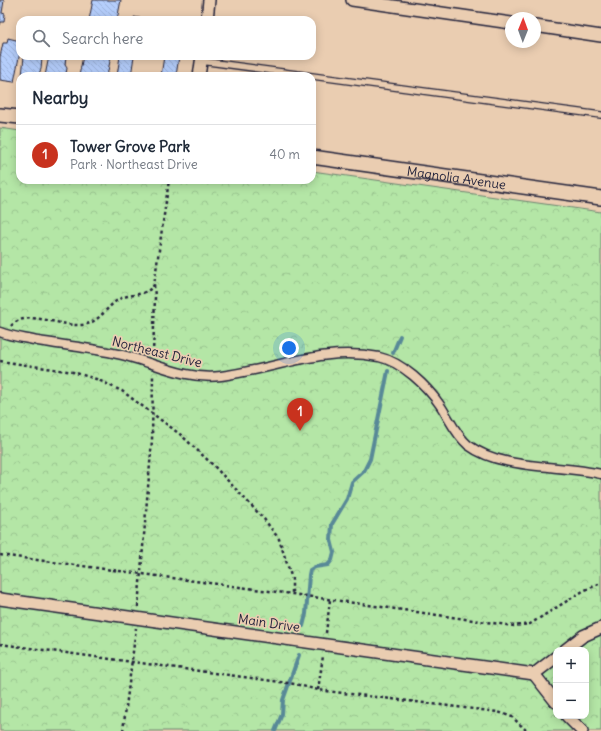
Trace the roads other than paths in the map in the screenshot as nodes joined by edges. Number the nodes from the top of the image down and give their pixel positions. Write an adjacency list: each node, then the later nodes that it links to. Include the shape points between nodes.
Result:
1 (207, 0): 3 (street)
2 (352, 0): 4 (street)
3 (206, 16)
4 (505, 22)
5 (541, 27): 6 (street)
6 (601, 36)
7 (201, 60): 9 (street)
8 (215, 60): 10 (lane)
9 (199, 72)
10 (299, 72)
11 (316, 74): 13 (lane)
12 (0, 115): 14 (street)
13 (601, 115)
14 (16, 117)
15 (316, 158): 16 (street, Magnolia Avenue)
16 (601, 198)
17 (2, 333): 18 (street, Northeast Drive, via 115,353 201,376 220,376 311,356 342,353 381,358 400,367 426,388 456,433 468,445 500,460)
18 (601, 474)
19 (0, 599): 23 (street, Main Drive)
20 (601, 628): 21 (street, via 583,636)
21 (569, 647)
22 (553, 659): 23 (street)
23 (534, 674): 24 (street)
24 (553, 698)
25 (570, 719): 26 (street)
26 (582, 731)

